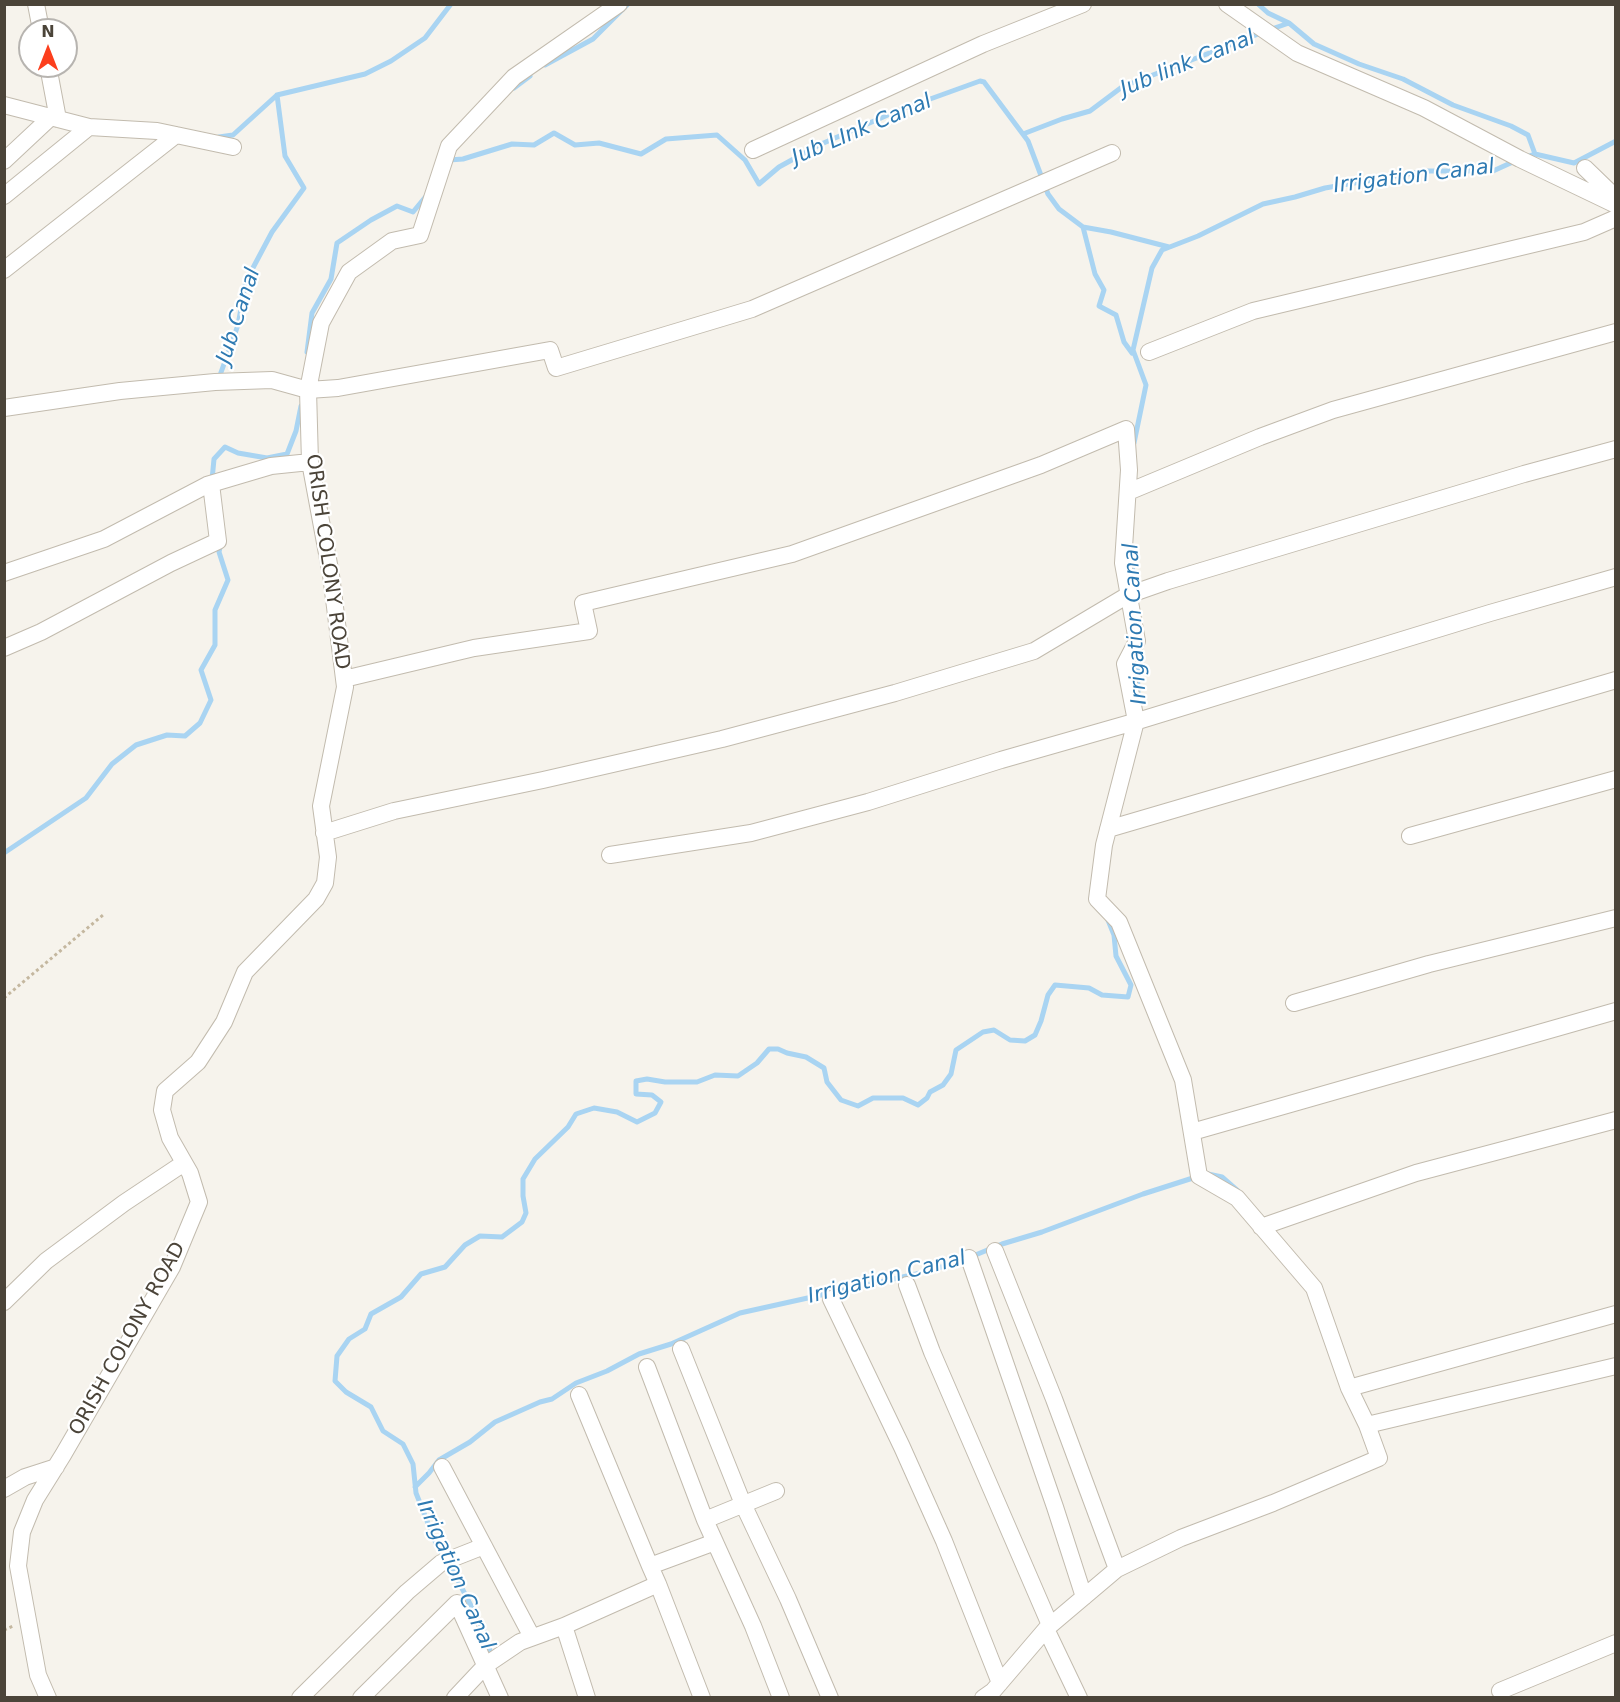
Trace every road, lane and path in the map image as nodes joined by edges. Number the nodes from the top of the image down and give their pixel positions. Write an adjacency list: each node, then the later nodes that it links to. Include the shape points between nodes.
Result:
1 (619, 4): 21 (street, ORISH COLONY ROAD, via 514,77 449,146 420,235 392,241 349,272 321,323)
2 (1083, 4): 10 (street, via 983,44)
3 (1227, 4): 16 (street, via 1298,53 1424,108)
4 (49, 78): 6 (street)
5 (5, 106): 6 (street)
6 (54, 118): 7 (street); 12 (street)
7 (89, 128): 8 (street); 14 (street)
8 (176, 135): 9 (street); 18 (street)
9 (233, 147)
10 (753, 150)
11 (1112, 153): 21 (street, via 752,309 578,362 556,368 550,350)
12 (4, 161)
13 (1585, 168): 15 (street)
14 (4, 196)
15 (1616, 198)
16 (1616, 205)
17 (1616, 218): 20 (street, via 1584,232 1253,311)
18 (4, 270)
19 (1616, 332): 26 (street, via 1333,410)
20 (1149, 352)
21 (308, 390): 22 (street, via 272,380 215,382); 24 (street, ORISH COLONY ROAD)
22 (4, 408)
23 (1616, 449): 29 (street)
24 (310, 462): 25 (street, via 271,466); 31 (street, ORISH COLONY ROAD, via 331,575)
25 (211, 484): 27 (street, via 104,539); 30 (street, via 218,541)
26 (1128, 492): 29 (street, via 1123,563); 31 (street, via 1126,429 1041,465 792,554 583,603 590,631 474,648)
27 (4, 573)
28 (1616, 577): 33 (street)
29 (1128, 595): 33 (street, via 1137,641 1125,664); 36 (street, via 1034,651 917,687 711,741 394,811)
30 (4, 648)
31 (344, 680): 36 (street, ORISH COLONY ROAD, via 321,806)
32 (1616, 680): 35 (street)
33 (1136, 721): 35 (street); 38 (street, via 751,833)
34 (1616, 779): 37 (street)
35 (1108, 830): 45 (street, via 1097,899 1119,922 1175,1059 1183,1080)
36 (324, 833): 46 (street, ORISH COLONY ROAD, via 328,856 325,883 316,899 245,972 224,1022 198,1062 165,1091 162,1110 170,1138)
37 (1410, 836)
38 (610, 855)
39 (103, 915): 41 (path)
40 (1616, 918): 42 (street, via 1429,964)
41 (4, 998)
42 (1294, 1003)
43 (1616, 1011): 45 (street)
44 (1616, 1120): 47 (street, via 1416,1173)
45 (1192, 1132): 47 (street, via 1199,1176 1237,1198)
46 (184, 1163): 52 (street, via 46,1261); 60 (street, ORISH COLONY ROAD, via 199,1202 172,1268)
47 (1261, 1227): 57 (street, via 1314,1288)
48 (995, 1251): 68 (street)
49 (969, 1258): 70 (street)
50 (907, 1286): 72 (street)
51 (831, 1299): 76 (street, via 944,1541)
52 (4, 1302)
53 (1616, 1314): 57 (street)
54 (681, 1349): 64 (street)
55 (1616, 1366): 59 (street)
56 (647, 1367): 65 (street)
57 (1349, 1388): 59 (street)
58 (579, 1395): 67 (street)
59 (1367, 1425): 68 (street, via 1379,1458 1181,1538)
60 (56, 1467): 62 (street); 78 (street, ORISH COLONY ROAD, via 35,1500 22,1532 18,1566 38,1675)
61 (442, 1467): 66 (street)
62 (4, 1489)
63 (776, 1491): 64 (street)
64 (743, 1504): 65 (street); 86 (street)
65 (705, 1520): 67 (street, via 715,1542); 85 (street)
66 (484, 1546): 73 (street); 79 (street, via 441,1563 406,1592)
67 (650, 1566): 69 (street)
68 (1117, 1569): 70 (street)
69 (658, 1584): 71 (street); 84 (street)
70 (1084, 1597): 72 (street)
71 (564, 1626): 73 (street); 83 (street)
72 (1048, 1627): 76 (street); 88 (street)
73 (532, 1637): 75 (street)
74 (1616, 1644): 77 (street)
75 (493, 1660): 80 (street, via 458,1603); 81 (street); 82 (street)
76 (1000, 1683): 87 (street)
77 (1500, 1691)
78 (48, 1698)
79 (300, 1698)
80 (360, 1698)
81 (455, 1698)
82 (500, 1698)
83 (587, 1698)
84 (702, 1698)
85 (781, 1698)
86 (830, 1698)
87 (983, 1698)
88 (1079, 1698)

